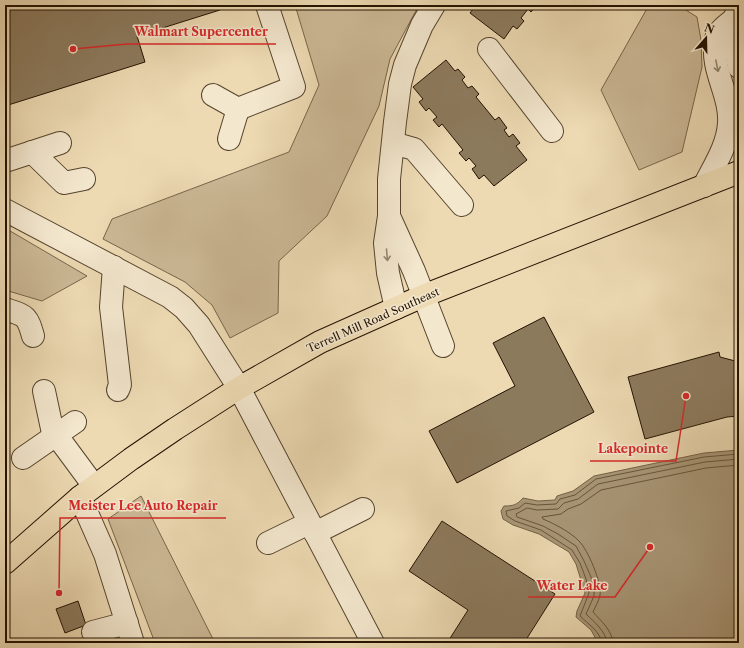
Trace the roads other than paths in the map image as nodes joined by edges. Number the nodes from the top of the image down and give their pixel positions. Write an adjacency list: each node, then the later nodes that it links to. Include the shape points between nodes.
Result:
1 (267, 5): 7 (street, via 294,87)
2 (434, 5): 11 (street, via 422,25 405,65 400,84)
3 (736, 15): 5 (street, via 734,43); 16 (street, one-way to 16, via 718,34 714,51 730,115 725,144)
4 (489, 49): 8 (street)
5 (739, 67)
6 (213, 95): 7 (street)
7 (238, 109): 9 (street)
8 (552, 131)
9 (229, 139)
10 (60, 143): 12 (street)
11 (393, 143): 17 (street, via 414,148); 19 (street, via 389,179)
12 (32, 152): 13 (street); 15 (street, via 64,183)
13 (5, 161)
14 (739, 172): 16 (main road, Terrell Mill Road Southeast)
15 (84, 179)
16 (704, 186): 21 (main road, Terrell Mill Road Southeast)
17 (462, 205)
18 (5, 210): 20 (street)
19 (389, 216): 21 (street); 22 (street, one-way to 22, via 385,243 388,273)
20 (114, 267): 26 (street, via 170,297 184,308); 27 (street, via 111,307 120,385)
21 (423, 296): 22 (main road, Terrell Mill Road Southeast); 25 (street)
22 (396, 308): 26 (main road, Terrell Mill Road Southeast, via 320,342)
23 (5, 309): 24 (street, via 26,317)
24 (33, 336)
25 (443, 346)
26 (239, 388): 32 (main road, Terrell Mill Road Southeast); 34 (street)
27 (118, 390)
28 (44, 391): 30 (street)
29 (75, 422): 30 (street)
30 (55, 437): 31 (street); 32 (street)
31 (23, 458)
32 (87, 491): 36 (main road, Terrell Mill Road Southeast); 37 (street)
33 (364, 509): 34 (street)
34 (312, 528): 35 (street); 39 (street)
35 (268, 542)
36 (5, 563)
37 (130, 633): 38 (street)
38 (101, 634)
39 (373, 643)

